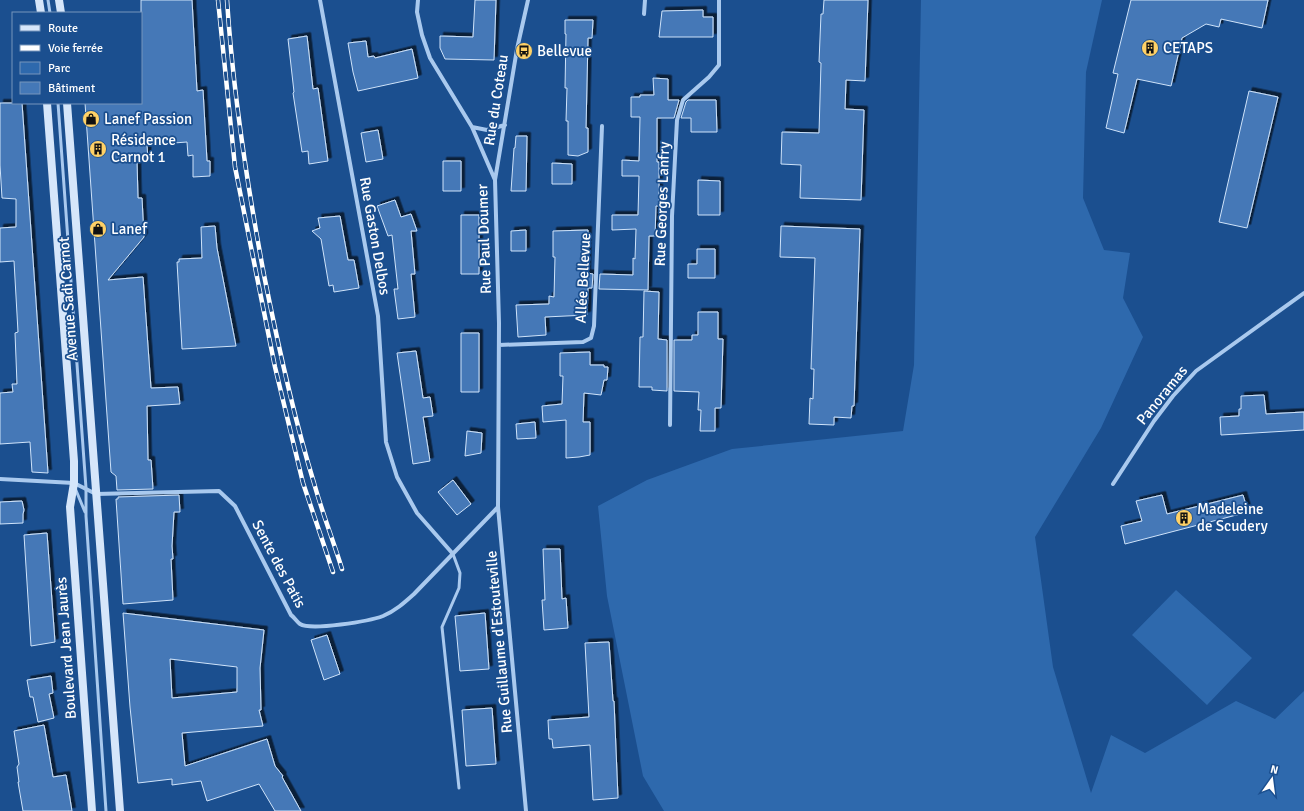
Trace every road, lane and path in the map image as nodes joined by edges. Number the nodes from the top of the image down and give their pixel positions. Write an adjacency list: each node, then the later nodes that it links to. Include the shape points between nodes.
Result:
1 (39, 0): 9 (main road)
2 (48, 0): 10 (lane)
3 (59, 0): 11 (main road)
4 (320, 0): 31 (street, Rue Gaston Delbos, via 378,316 386,442 397,477 417,512)
5 (418, 0): 18 (street, Rue Paul Doumer, via 417,12 430,58)
6 (528, 0): 16 (street, Rue du Coteau)
7 (645, 0): 12 (street)
8 (720, 0): 22 (street, Rue Georges Lanfry, via 719,65 709,78 682,100 677,120 672,216)
9 (41, 12)
10 (50, 12)
11 (61, 12)
12 (644, 14)
13 (47, 104): 25 (main road, Avenue Sadi Carnot)
14 (58, 104): 27 (lane)
15 (67, 104): 28 (main road, Avenue Sadi Carnot)
16 (504, 125): 18 (street, via 487,130); 19 (street, Rue du Coteau)
17 (602, 126): 21 (street, Allée Bellevue, via 594,326 591,338 583,342)
18 (472, 127): 19 (street, Rue Paul Doumer)
19 (495, 180): 21 (street, Rue Paul Doumer)
20 (1304, 293): 26 (street, Panoramas, via 1196,370 1154,421)
21 (499, 345): 23 (street, Rue Paul Doumer)
22 (670, 425)
23 (499, 471): 29 (street, Rue Guillaume d'Estouteville)
24 (0, 479): 25 (street)
25 (74, 484): 27 (street); 30 (lane); 33 (main road, Boulevard Jean Jaurès, via 70,507)
26 (1113, 484)
27 (86, 488): 28 (street); 30 (lane)
28 (96, 494): 31 (street, Sente des Patis, via 219,491 235,506 291,615 300,624 309,626 342,624 382,616 400,607); 35 (main road)
29 (498, 507): 31 (street, Sente des Patis); 36 (street, Rue Guillaume d'Estouteville)
30 (86, 516): 34 (lane)
31 (453, 554): 32 (lane, via 460,573 460,588 442,627)
32 (459, 788)
33 (92, 811)
34 (106, 811)
35 (120, 811)
36 (526, 811)

